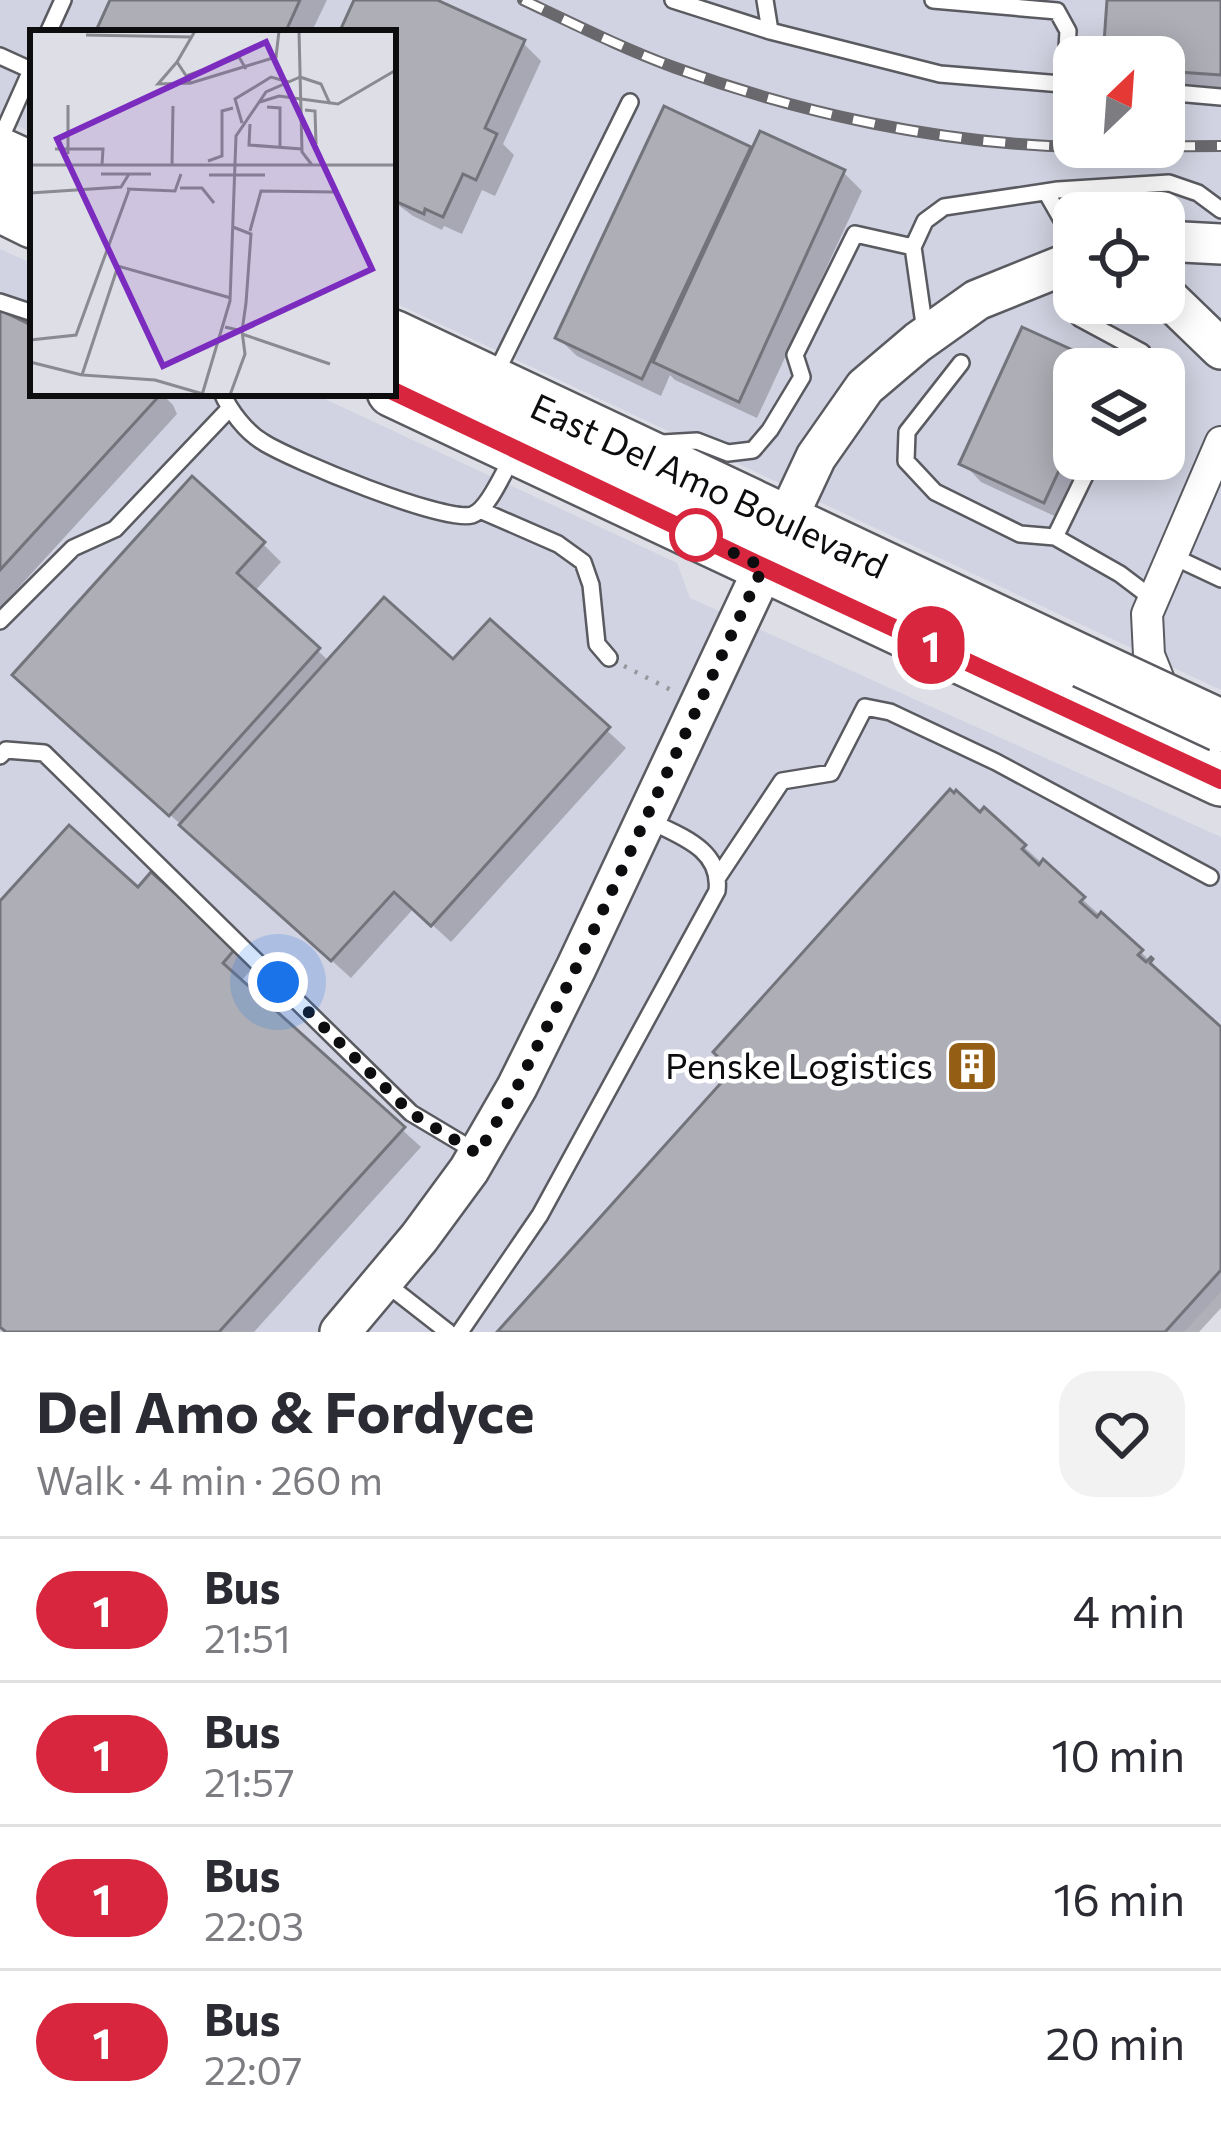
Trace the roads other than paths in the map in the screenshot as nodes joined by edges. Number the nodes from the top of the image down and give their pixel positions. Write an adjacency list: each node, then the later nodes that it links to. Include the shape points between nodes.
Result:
1 (63, 0): 5 (lane)
2 (673, 0): 6 (lane)
3 (765, 0): 6 (lane)
4 (932, 0): 7 (lane, via 1057,11)
5 (49, 30)
6 (770, 31): 11 (lane, via 940,74)
7 (1068, 36)
8 (0, 56): 9 (lane)
9 (30, 68)
10 (30, 73): 15 (lane)
11 (1053, 84)
12 (1185, 94): 13 (lane)
13 (1221, 97)
14 (630, 102): 38 (lane)
15 (0, 140)
16 (0, 154): 17 (main road)
17 (30, 168)
18 (1046, 192): 19 (lane); 21 (lane, via 1169,183); 25 (lane, via 944,207 925,221)
19 (1053, 204)
20 (0, 206): 22 (main road)
21 (1221, 210)
22 (30, 221)
23 (1185, 242): 24 (street)
24 (1221, 244)
25 (913, 247): 33 (lane); 42 (lane, via 854,235 795,355 802,377 753,450 728,453 697,441)
26 (1053, 268): 28 (street)
27 (1053, 278): 28 (street)
28 (1027, 279): 33 (street, via 977,300)
29 (0, 302): 30 (lane)
30 (30, 312)
31 (1185, 314): 36 (street)
32 (1090, 324): 35 (lane)
33 (926, 336): 46 (street, via 866,388 816,457)
34 (396, 337): 38 (main road, East Del Amo Boulevard)
35 (1135, 348)
36 (1221, 349)
37 (962, 363): 47 (lane, via 907,431 906,461 935,492 1019,534)
38 (491, 383): 42 (main road, East Del Amo Boulevard)
39 (396, 392): 43 (main road, East Del Amo Boulevard)
40 (225, 401): 45 (lane, via 261,442 360,486 452,516); 52 (lane, via 115,529 73,548)
41 (1221, 442): 48 (street)
42 (623, 445): 46 (main road, East Del Amo Boulevard)
43 (516, 449): 45 (lane); 49 (main road, East Del Amo Boulevard)
44 (1083, 480): 47 (lane)
45 (480, 510): 53 (lane, via 584,562 597,644)
46 (785, 522): 49 (street); 54 (main road, East Del Amo Boulevard)
47 (1055, 537): 51 (lane)
48 (1172, 556): 50 (lane); 51 (street)
49 (763, 567): 54 (main road, East Del Amo Boulevard); 59 (street)
50 (1221, 579)
51 (1154, 599): 56 (street, via 1149,655 1172,714)
52 (0, 621)
53 (609, 658)
54 (1074, 684): 55 (main road, East Del Amo Boulevard, bridge); 58 (main road, East Del Amo Boulevard)
55 (1221, 726)
56 (1221, 736)
57 (0, 756): 62 (lane, via 44,753 411,1113)
58 (1221, 780)
59 (646, 819): 61 (lane, via 710,856); 62 (street)
60 (1210, 877): 61 (lane, via 995,762 866,707 831,773 782,781)
61 (718, 878): 66 (lane, via 540,1215)
62 (478, 1154): 63 (street)
63 (384, 1282): 64 (street); 65 (lane)
64 (340, 1332)
65 (448, 1332)
66 (460, 1332)

